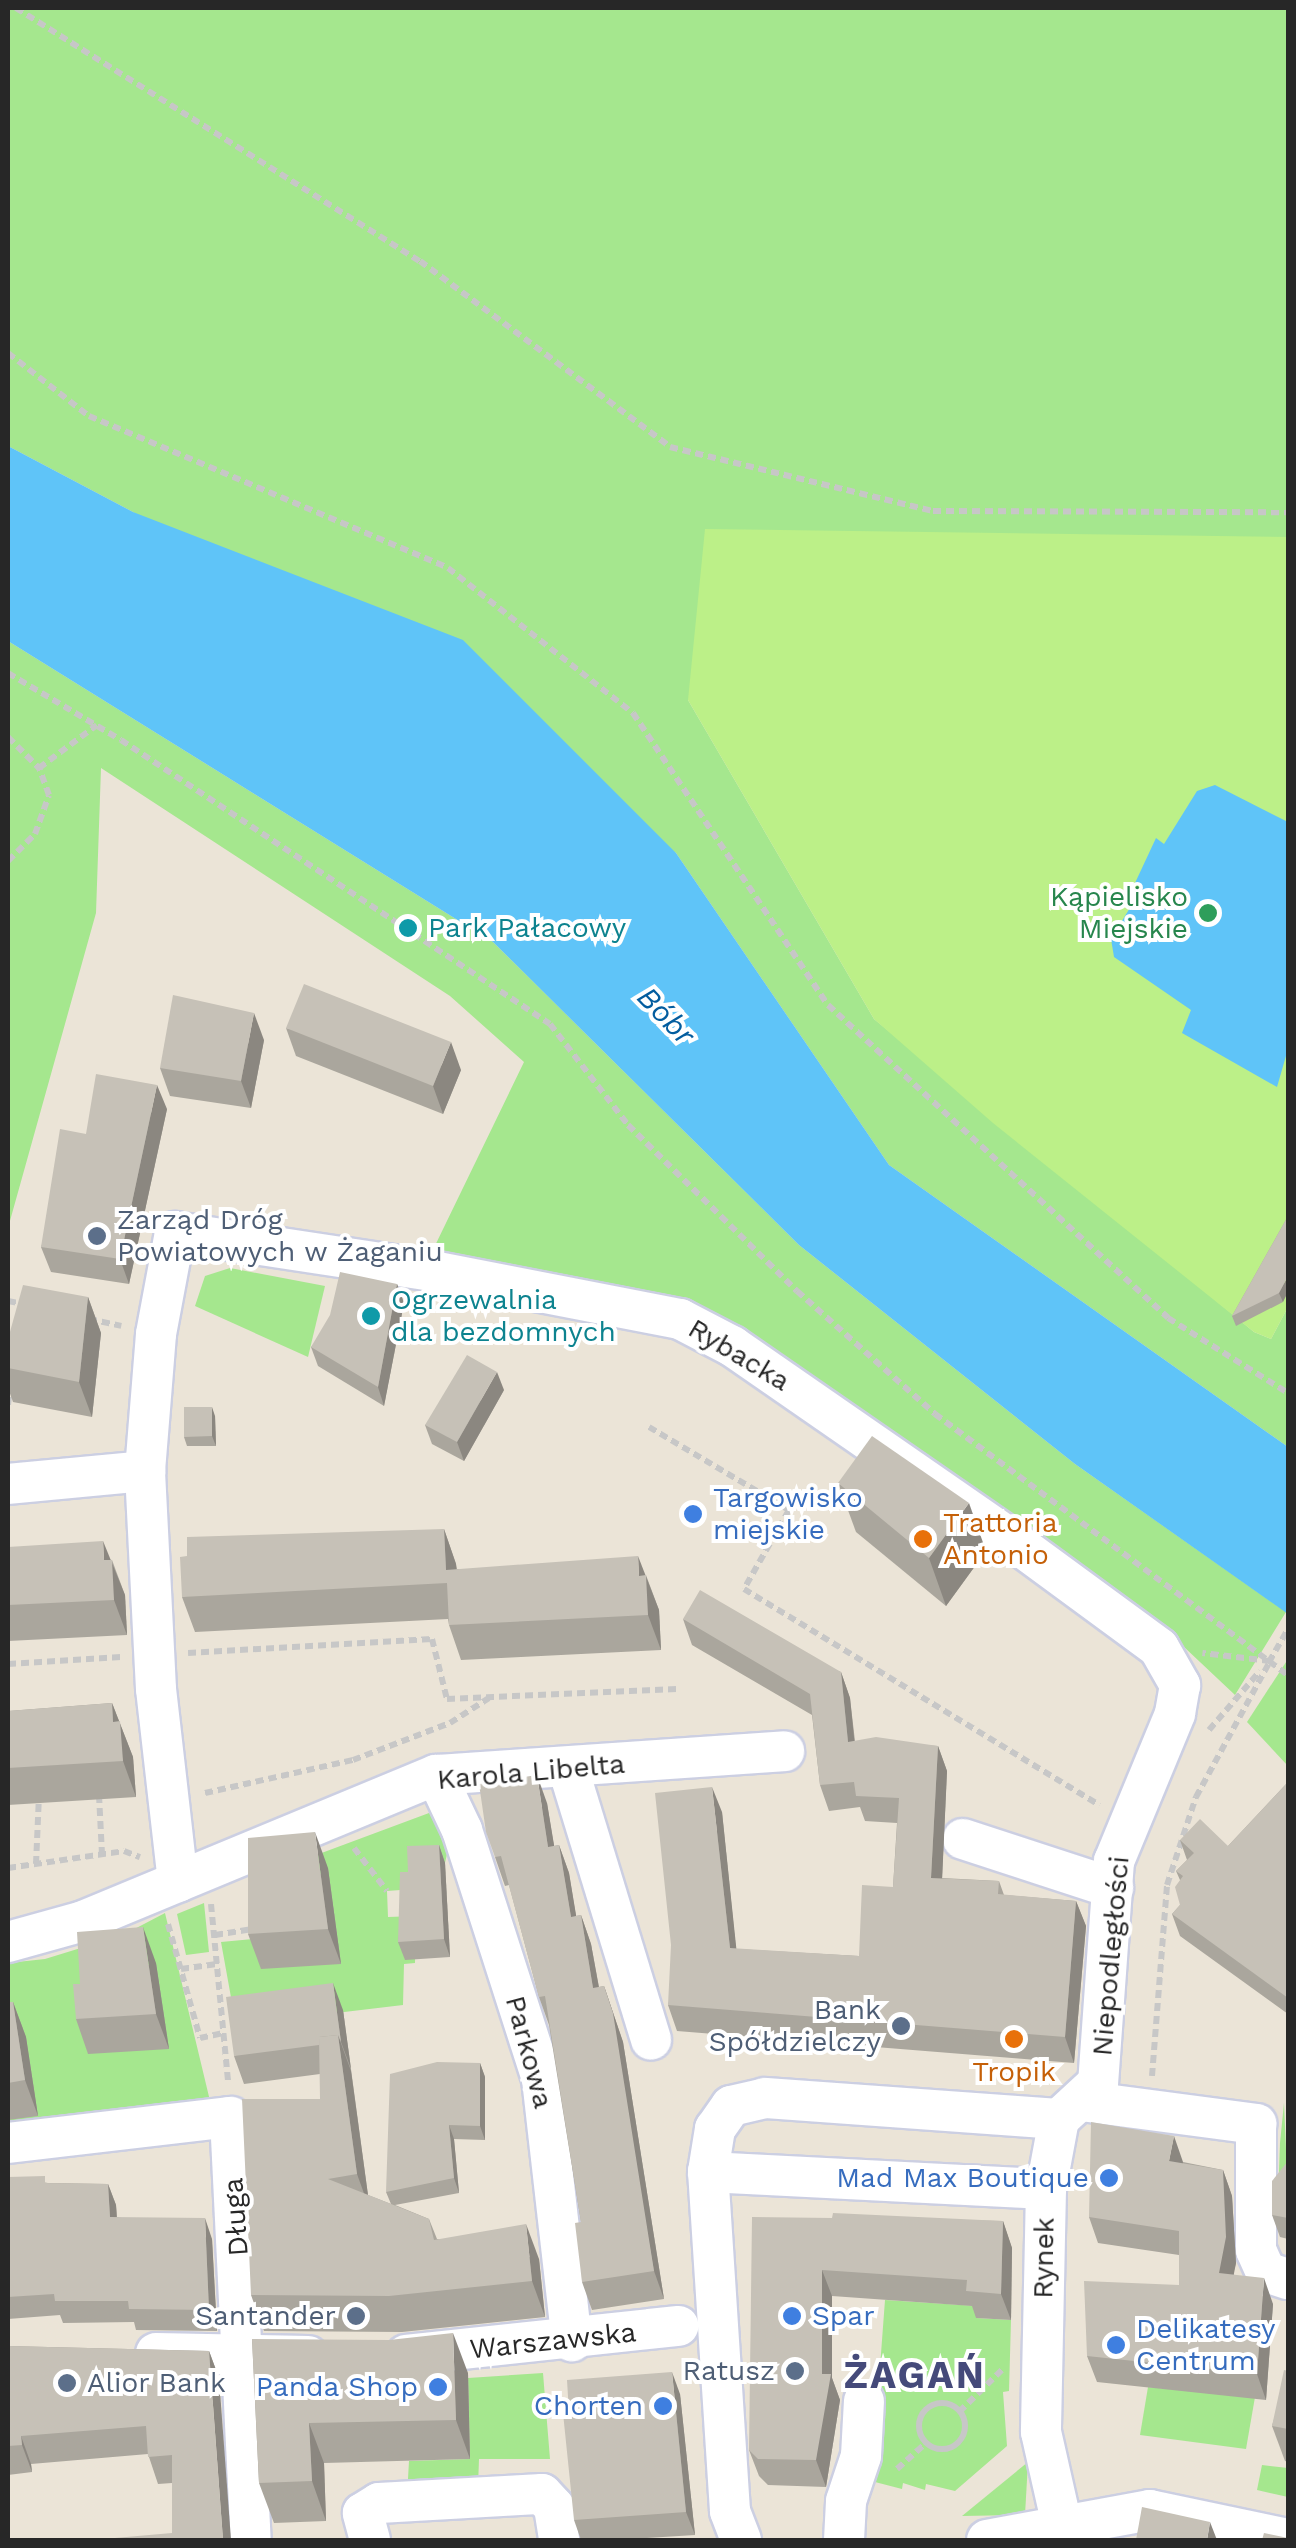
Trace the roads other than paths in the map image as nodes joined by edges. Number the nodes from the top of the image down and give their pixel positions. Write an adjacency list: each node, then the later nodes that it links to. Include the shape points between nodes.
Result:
1 (146, 1471): 2 (street); 3 (street, Rybacka, via 156,1334 175,1232 427,1270 680,1319 862,1434 1159,1648 1180,1685); 9 (street, via 155,1654)
2 (8, 1484)
3 (1175, 1714): 8 (street, Niepodległości, via 1114,1861)
4 (784, 1751): 5 (street, Karola Libelta)
5 (568, 1768): 6 (street, Karola Libelta); 11 (street)
6 (436, 1776): 9 (street, Karola Libelta); 18 (street, Parkowa, via 462,1830 542,2079)
7 (962, 1839): 8 (street)
8 (1113, 1888): 12 (street, Niepodległości, via 1098,2083)
9 (182, 1890): 10 (street, Karola Libelta)
10 (8, 1942)
11 (651, 2040)
12 (1071, 2110): 14 (street, via 765,2098 732,2106 715,2130); 15 (street, Niepodległości); 16 (street, via 1150,2107 1256,2124 1256,2250 1266,2272)
13 (8, 2143): 20 (street, Długa, via 230,2117)
14 (708, 2172): 15 (street, Rynek); 27 (street, via 728,2492)
15 (1046, 2189): 22 (street, Rynek, via 1041,2432)
16 (1288, 2278)
17 (678, 2326): 18 (street, Warszawska)
18 (572, 2341): 20 (street, Warszawska, via 362,2356)
19 (110, 2352): 20 (street, Warszawska)
20 (246, 2356): 24 (street, Długa)
21 (864, 2402): 28 (street)
22 (1078, 2533): 23 (street, via 1138,2512); 29 (street)
23 (1288, 2538)
24 (251, 2540)
25 (370, 2540): 26 (street, via 363,2514 379,2503 542,2494 554,2507)
26 (559, 2540)
27 (741, 2540)
28 (844, 2540)
29 (987, 2540)

